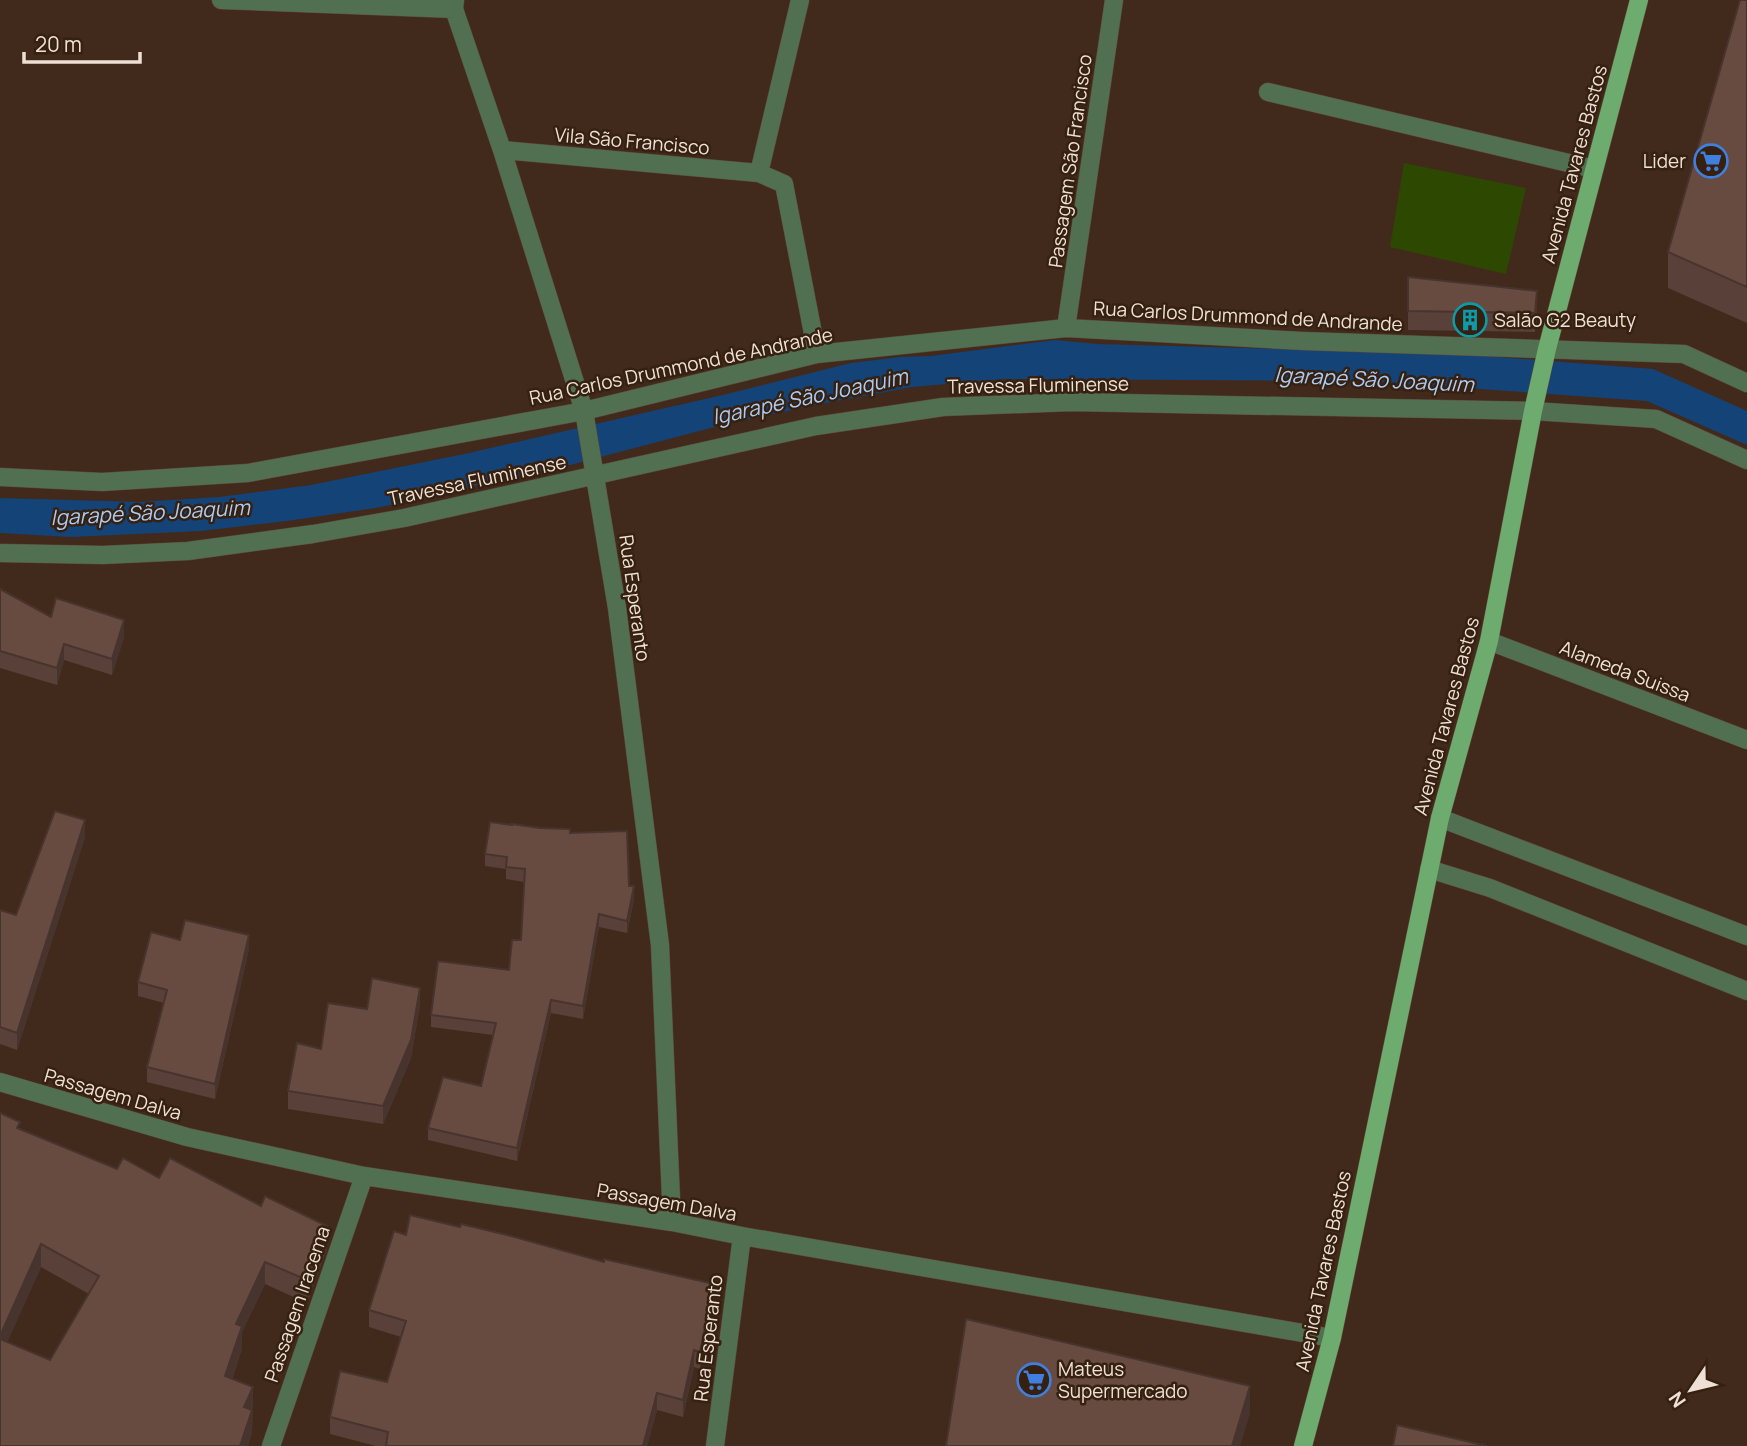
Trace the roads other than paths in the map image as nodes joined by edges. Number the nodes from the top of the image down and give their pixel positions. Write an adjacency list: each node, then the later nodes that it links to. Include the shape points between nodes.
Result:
1 (221, 0): 5 (street)
2 (800, 0): 9 (street)
3 (1114, 0): 10 (street, Passagem São Francisco)
4 (1639, 0): 8 (main road, Avenida Tavares Bastos)
5 (455, 5): 7 (street, Rua Esperanto)
6 (1268, 92): 8 (street)
7 (502, 150): 9 (street, Vila São Francisco); 15 (street, Rua Esperanto)
8 (1594, 169): 12 (main road, Avenida Tavares Bastos)
9 (758, 173): 11 (street, Vila São Francisco, via 784,184)
10 (1066, 328): 11 (street, Rua Carlos Drummond de Andrande); 12 (street, Rua Carlos Drummond de Andrande)
11 (817, 354): 15 (street, Rua Carlos Drummond de Andrande)
12 (1546, 354): 13 (street, Rua Carlos Drummond de Andrande, via 1684,354); 14 (main road, Avenida Tavares Bastos)
13 (1747, 383)
14 (1534, 407): 16 (street, Travessa Fluminense, via 1656,419); 17 (street, Travessa Fluminense, via 1072,402 943,407 816,426); 20 (main road, Avenida Tavares Bastos)
15 (585, 416): 17 (street, Rua Esperanto); 18 (street, Rua Carlos Drummond de Andrande, via 248,473 102,482)
16 (1747, 460)
17 (594, 469): 19 (street, Travessa Fluminense, via 404,518 313,534 188,551 103,555); 28 (street, Rua Esperanto, via 617,608 660,945)
18 (0, 477)
19 (0, 552)
20 (1489, 641): 21 (street, Alameda Suissa); 22 (main road, Avenida Tavares Bastos)
21 (1747, 740)
22 (1440, 818): 23 (main road, Avenida Tavares Bastos); 24 (street)
23 (1429, 869): 25 (street, via 1490,888); 30 (main road, Avenida Tavares Bastos)
24 (1747, 936)
25 (1747, 991)
26 (0, 1082): 27 (street, Passagem Dalva, via 187,1138)
27 (364, 1176): 28 (street, Passagem Dalva); 31 (street, Passagem Iracema)
28 (672, 1222): 29 (street, Passagem Dalva)
29 (742, 1236): 30 (street, Passagem Dalva); 32 (street, Rua Esperanto)
30 (1332, 1338): 33 (main road, Avenida Tavares Bastos)
31 (271, 1446)
32 (715, 1446)
33 (1303, 1446)

